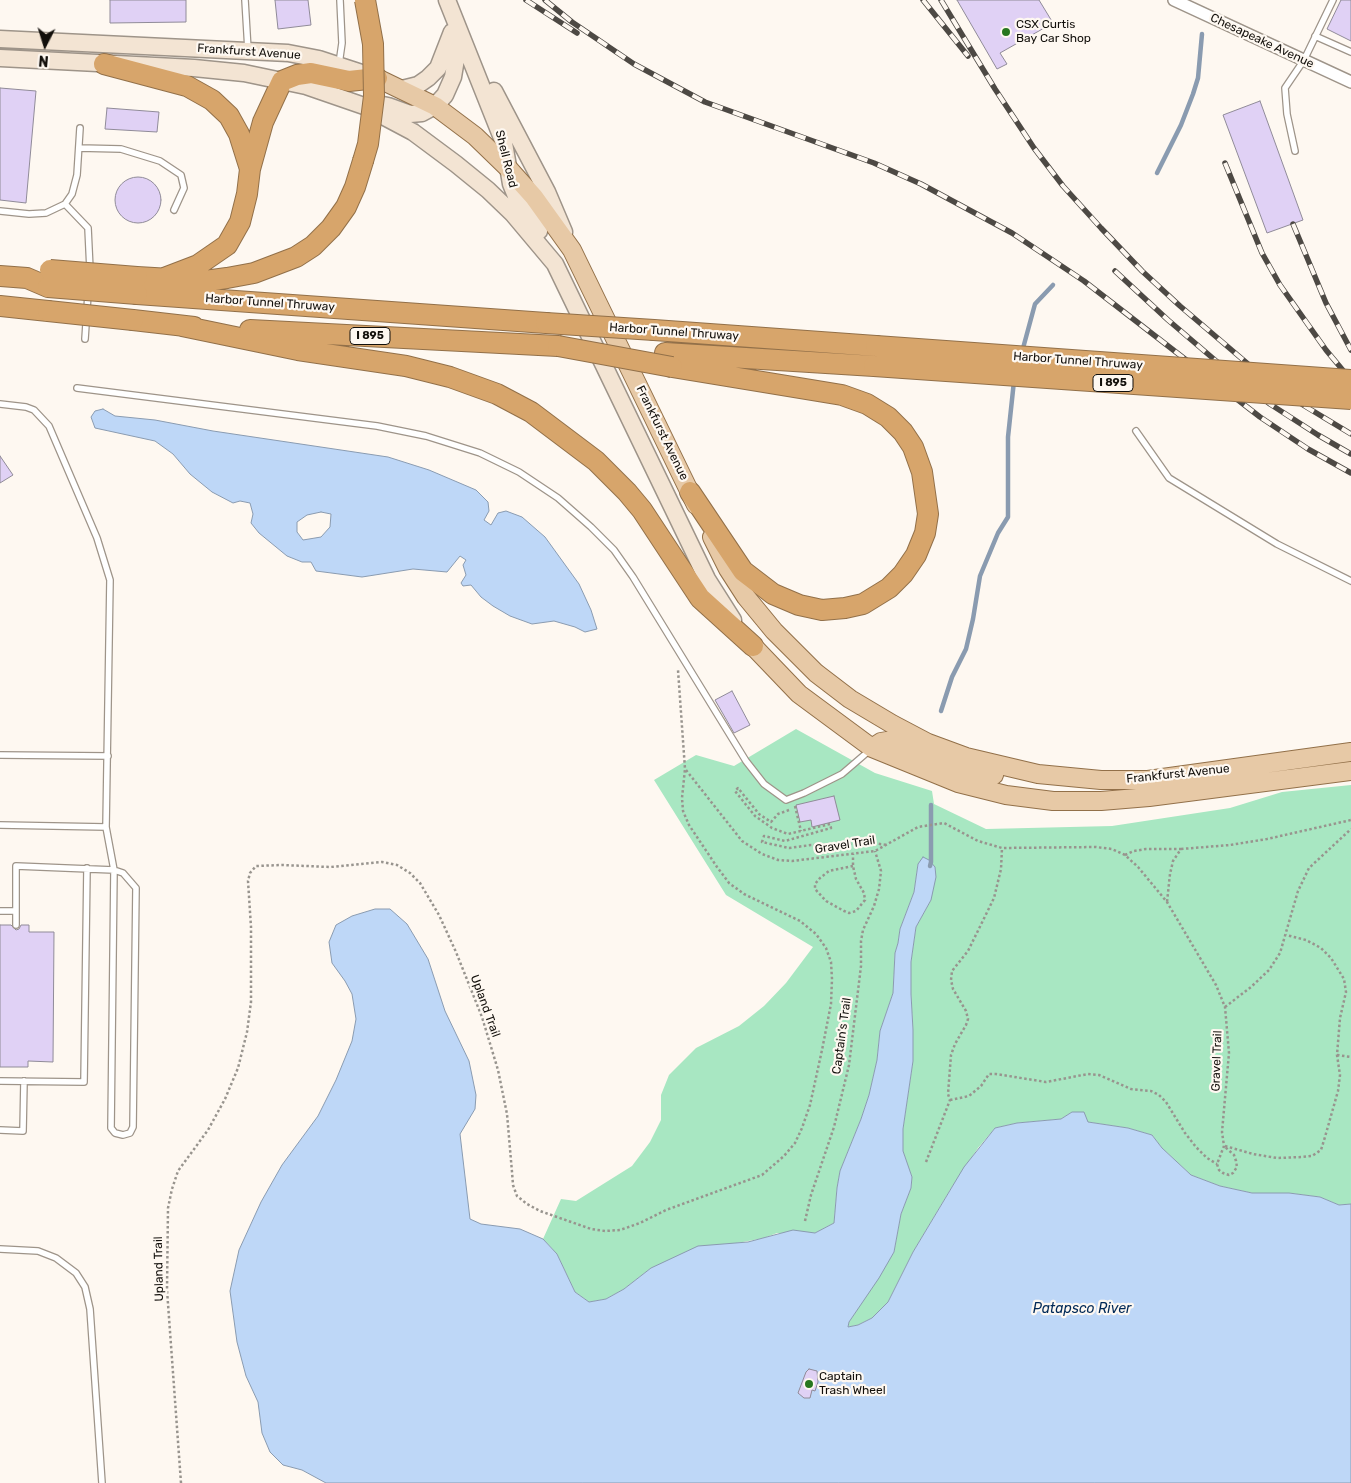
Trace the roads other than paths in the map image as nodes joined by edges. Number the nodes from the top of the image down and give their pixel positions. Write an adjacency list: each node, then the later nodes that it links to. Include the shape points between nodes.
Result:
1 (245, 0): 10 (lane)
2 (340, 0): 15 (lane, via 342,43)
3 (365, 0): 33 (highway, bridge, via 372,44 374,96 369,135 355,187 332,228 296,257 254,273 205,281)
4 (447, 0): 7 (main road, Shell Road)
5 (1174, 0): 13 (street, Chesapeake Avenue)
6 (1333, 0): 8 (lane)
7 (456, 20): 19 (main road, via 438,68 418,85); 21 (main road, via 456,59 452,77 445,95); 25 (main road, Shell Road, via 504,143); 30 (main road, Shell Road, via 547,192)
8 (1315, 36): 11 (lane); 13 (lane)
9 (0, 39): 10 (main road, Frankfurst Avenue)
10 (248, 50): 15 (main road, Frankfurst Avenue, via 288,53)
11 (1351, 52)
12 (0, 58): 14 (main road, Frankfurst Avenue)
13 (1304, 60): 18 (street, Chesapeake Avenue); 24 (lane, via 1285,88)
14 (104, 64): 17 (main road, Frankfurst Avenue, via 194,68); 26 (highway, via 188,86 212,100 229,116 239,134)
15 (338, 64): 16 (main road, Frankfurst Avenue)
16 (377, 78): 17 (highway, via 349,81 311,73); 19 (main road, Frankfurst Avenue)
17 (282, 81): 20 (main road, Frankfurst Avenue); 26 (highway, via 263,122)
18 (1351, 82)
19 (402, 89): 21 (main road, Frankfurst Avenue)
20 (364, 106): 21 (main road, via 378,104 410,114 422,113); 31 (main road, Frankfurst Avenue, via 412,132 488,190)
21 (435, 106): 25 (main road, Frankfurst Avenue, via 475,136)
22 (80, 128): 23 (lane)
23 (79, 148): 27 (lane, via 78,175); 28 (lane, via 121,149 160,161 180,175 184,188)
24 (1295, 151)
25 (508, 168): 30 (main road, Frankfurst Avenue, via 534,197); 31 (main road, Shell Road, via 518,201 542,235)
26 (250, 169): 33 (highway, via 240,222 227,245 198,265)
27 (65, 204): 29 (lane, via 46,213); 37 (lane, via 88,228 91,262)
28 (174, 210)
29 (0, 211)
30 (572, 250): 44 (main road, Frankfurst Avenue)
31 (555, 264): 46 (main road, Frankfurst Avenue, via 707,579)
32 (0, 276): 34 (highway, Harbor Tunnel Thruway / I 895, bridge)
33 (164, 278): 34 (highway)
34 (137, 285): 39 (highway, Harbor Tunnel Thruway / I 895, bridge, via 546,322)
35 (0, 306): 36 (highway, I 895, bridge)
36 (182, 326): 38 (highway, I 895, bridge, via 558,346); 46 (highway, via 298,350 406,366 497,394 531,412 572,441 627,492 700,598)
37 (85, 340)
38 (668, 360): 41 (highway, Harbor Tunnel Thruway / I 895, bridge, via 874,366); 44 (highway, via 842,395 867,404 888,417 913,447 922,472 928,514 916,555 888,588 863,604 822,610 799,606 773,594 743,571)
39 (1351, 380)
40 (76, 388): 48 (lane, via 377,426 426,436 480,453 527,477 558,498 614,550 746,761 764,784 786,800 842,774)
41 (1351, 399)
42 (0, 404): 51 (lane, via 34,410 50,426 97,538 110,580)
43 (1136, 431): 45 (lane, via 1170,478 1277,544)
44 (690, 492): 47 (main road, Frankfurst Avenue, via 728,569 746,597 816,673)
45 (1351, 581)
46 (752, 646): 48 (main road, Frankfurst Avenue, via 799,694)
47 (850, 699): 48 (main road, via 870,721); 53 (main road, Frankfurst Avenue, via 928,743 966,757)
48 (872, 748): 52 (main road, Frankfurst Avenue, via 958,783 1006,795 1053,801 1150,797); 53 (main road, via 887,741 977,772 1017,777)
49 (1351, 752): 53 (main road, Frankfurst Avenue, via 1148,780 1101,780)
50 (0, 755): 51 (lane)
51 (108, 756): 55 (lane)
52 (1351, 771)
53 (1038, 774)
54 (0, 825): 55 (lane)
55 (106, 827): 57 (lane)
56 (87, 868): 57 (lane); 59 (lane, via 16,866); 62 (lane, via 84,1082)
57 (114, 870): 57 (lane, via 111,1128 123,1135 130,1133 133,1127 136,888 123,873)
58 (0, 911): 59 (lane)
59 (16, 911): 60 (lane)
60 (16, 925)
61 (0, 1080): 62 (lane)
62 (24, 1081): 63 (lane, via 23,1131)
63 (0, 1130)
64 (0, 1249): 65 (lane, via 38,1251 56,1258 76,1273 85,1287 92,1327)
65 (102, 1483)

